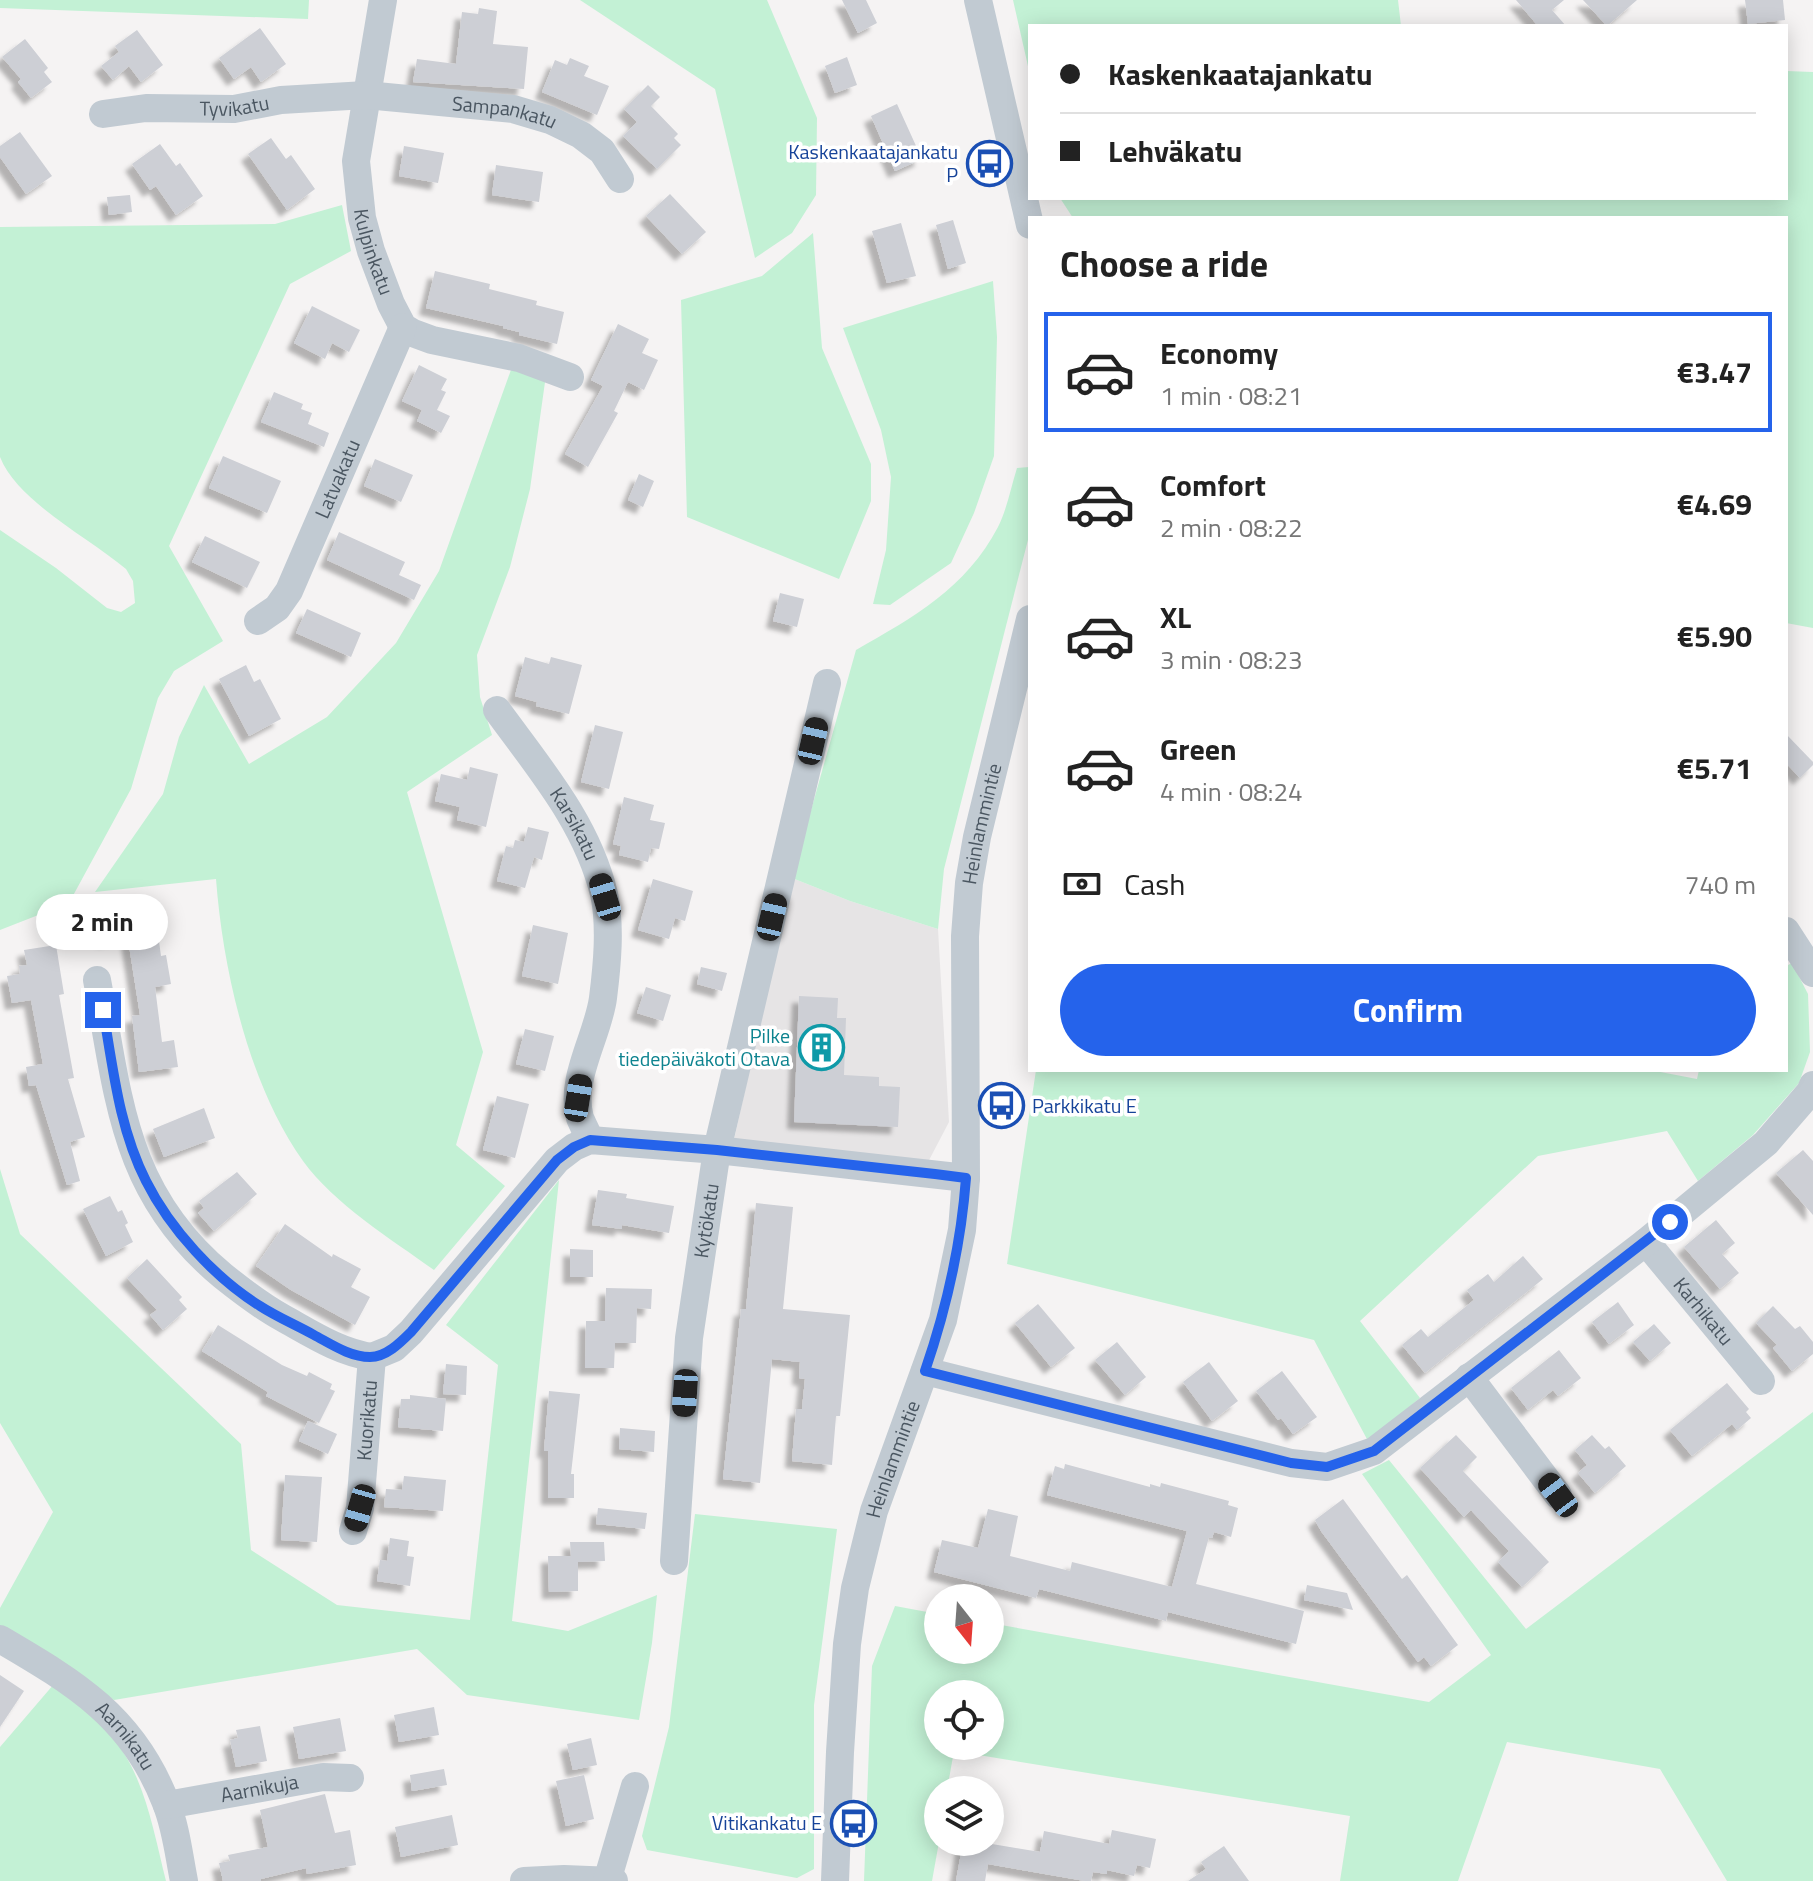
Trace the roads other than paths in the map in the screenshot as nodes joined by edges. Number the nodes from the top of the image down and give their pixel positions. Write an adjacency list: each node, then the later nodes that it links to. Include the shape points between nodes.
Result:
1 (383, 0): 3 (street, Kulpinkatu)
2 (978, 0): 6 (street)
3 (366, 95): 4 (street, Tyvikatu, via 234,109 146,108); 5 (street, Sampankatu, via 513,109 550,120 602,151); 7 (street, Kulpinkatu, via 356,161 362,218)
4 (103, 114)
5 (620, 179)
6 (1028, 216)
7 (403, 327): 8 (street, via 432,340 519,358); 9 (street, Latvakatu, via 289,591)
8 (570, 377)
9 (258, 621)
10 (1028, 627): 19 (street, Heinlammintie, via 969,883)
11 (827, 683): 18 (street, Kytökatu)
12 (497, 710): 17 (street, Karsikatu, via 571,813 590,849 605,897 603,1001 578,1098)
13 (1788, 934): 14 (street)
14 (1813, 973)
15 (97, 980): 21 (street, via 133,1151 180,1235 258,1305 349,1353)
16 (1812, 1091): 20 (street, via 1766,1143)
17 (590, 1140): 18 (street); 21 (street, via 557,1160 411,1332 394,1348)
18 (717, 1150): 19 (street); 27 (street, Kytökatu, via 689,1338)
19 (966, 1178): 22 (street, Heinlammintie, via 954,1273)
20 (1646, 1242): 23 (street); 24 (street, Karhikatu)
21 (372, 1357): 26 (street, Kuorikatu, via 360,1508)
22 (925, 1371): 23 (street, via 1291,1463 1327,1467 1374,1451); 35 (street, Heinlammintie, via 874,1511 855,1588 847,1644)
23 (1469, 1377): 25 (street)
24 (1761, 1381)
25 (1558, 1495)
26 (353, 1531)
27 (674, 1561)
28 (0, 1639): 31 (street, Aarnikatu, via 88,1694 122,1725)
29 (350, 1778): 31 (street, Aarnikuja, via 323,1777)
30 (635, 1786): 34 (street)
31 (167, 1805): 32 (street, Aarnikatu)
32 (184, 1881)
33 (524, 1881): 34 (street)
34 (609, 1881)
35 (835, 1881)

